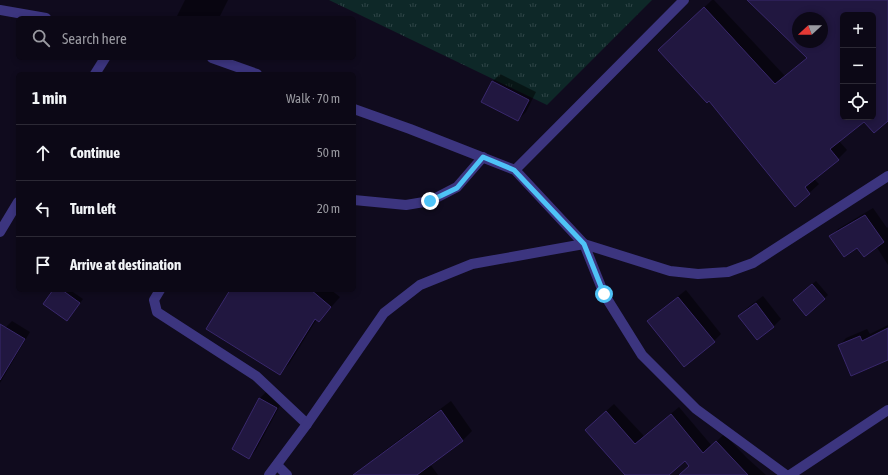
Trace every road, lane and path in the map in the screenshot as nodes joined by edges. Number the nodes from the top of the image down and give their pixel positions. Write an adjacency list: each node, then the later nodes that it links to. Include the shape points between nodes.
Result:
1 (684, 0): 10 (street)
2 (0, 10): 3 (street)
3 (34, 16)
4 (104, 60): 6 (street)
5 (218, 60): 7 (street)
6 (96, 72)
7 (251, 72)
8 (356, 110): 9 (street)
9 (483, 157): 10 (street); 12 (street, via 457,188 430,201 406,206)
10 (514, 170): 15 (street)
11 (888, 176): 15 (street, via 753,263 728,272 698,274 670,271)
12 (356, 200)
13 (16, 205): 14 (street)
14 (0, 232)
15 (584, 244): 18 (street, via 472,264 420,286 384,313); 22 (street, via 604,294 642,355 696,410)
16 (159, 292): 18 (street, via 154,300 157,312 256,376)
17 (888, 410): 23 (street)
18 (307, 424): 19 (street)
19 (277, 465): 20 (street); 21 (street)
20 (269, 475)
21 (287, 475)
22 (786, 475)
23 (790, 475)

